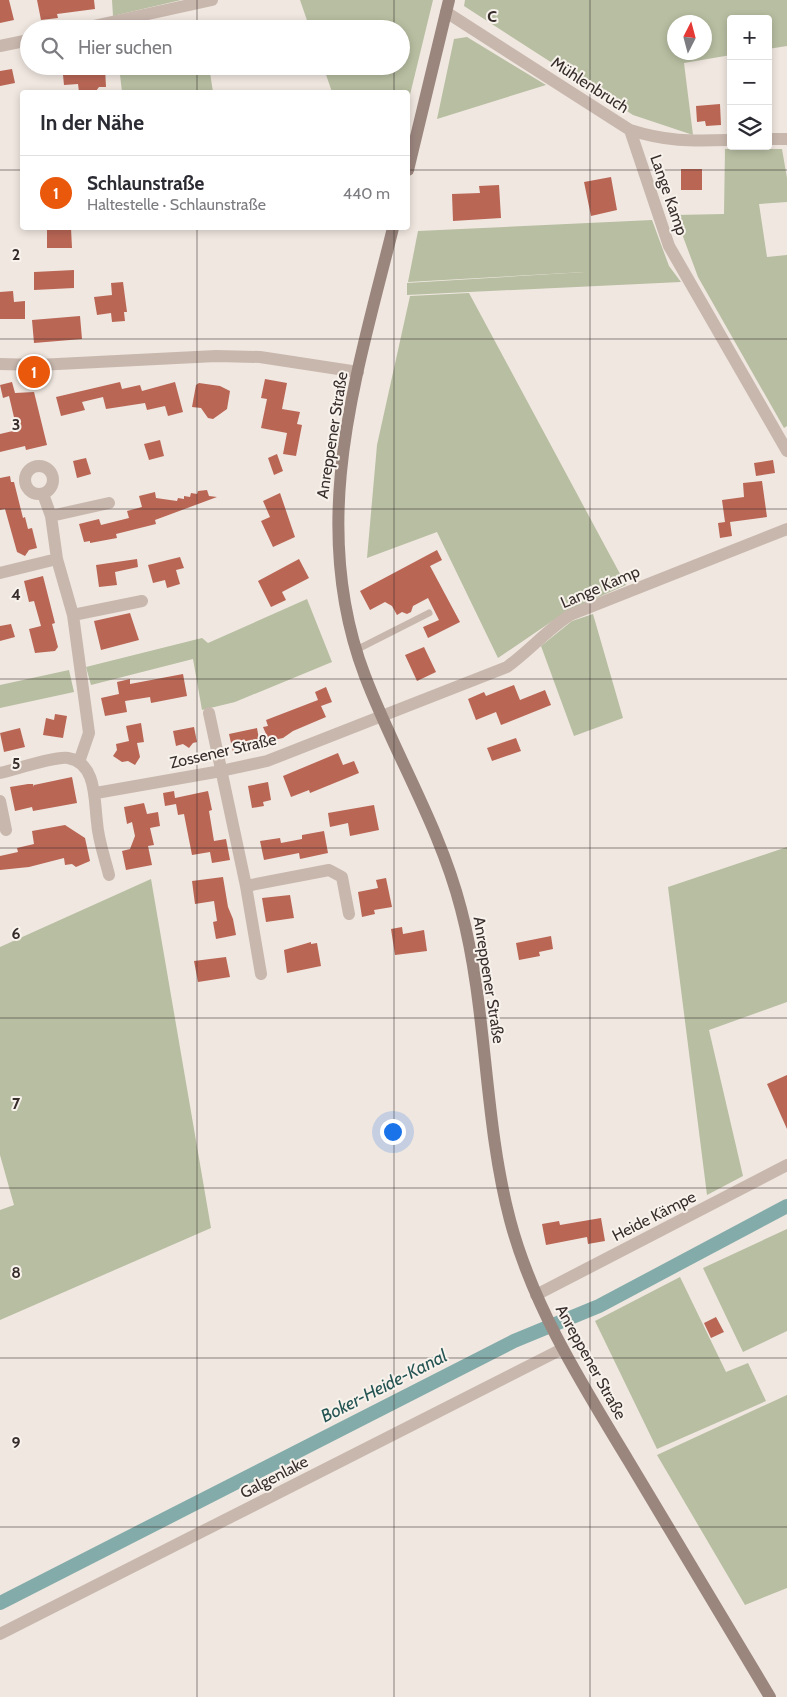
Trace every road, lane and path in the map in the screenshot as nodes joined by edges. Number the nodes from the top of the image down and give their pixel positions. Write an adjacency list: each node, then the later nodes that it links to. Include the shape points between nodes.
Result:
1 (212, 0): 3 (street)
2 (447, 6): 6 (street, Mühlenbruch); 10 (street)
3 (121, 20)
4 (20, 42): 5 (street)
5 (0, 46)
6 (630, 130): 9 (street, Mühlenbruch, via 659,139); 14 (street, Lange Kamp, via 669,246)
7 (772, 139): 8 (street)
8 (787, 139)
9 (727, 140)
10 (410, 162)
11 (393, 230): 13 (street, Anreppener Straße)
12 (0, 364): 13 (street, via 216,356 260,357)
13 (358, 372): 24 (street, Anreppener Straße, via 340,470 337,513 339,562)
14 (787, 451)
15 (43, 494): 17 (street)
16 (109, 503): 17 (street)
17 (51, 516): 19 (street)
18 (787, 529): 26 (street, Lange Kamp, via 570,615 507,667)
19 (57, 559): 20 (street); 23 (street)
20 (0, 573)
21 (142, 601): 23 (street)
22 (429, 612): 24 (lane)
23 (73, 615): 27 (street, via 90,733)
24 (356, 650): 26 (street, Anreppener Straße)
25 (209, 712): 28 (street)
26 (382, 716): 28 (street, Zossener Straße, via 268,761); 38 (street, Anreppener Straße, via 425,808 447,862 462,912 473,965 502,1185 510,1223)
27 (79, 762): 29 (street, via 66,758); 30 (street, via 87,771)
28 (222, 771): 30 (street, Zossener Straße); 34 (street)
29 (0, 773)
30 (96, 793): 33 (street, via 97,823)
31 (0, 801): 32 (street)
32 (6, 830)
33 (109, 875)
34 (246, 886): 35 (street, via 329,870 342,877); 36 (street)
35 (350, 914)
36 (261, 974)
37 (787, 1166): 38 (street, Heide Kämpe)
38 (536, 1295): 39 (street, Anreppener Straße)
39 (562, 1349): 40 (street, Galgenlake); 41 (street, Anreppener Straße)
40 (0, 1634)
41 (770, 1697)

